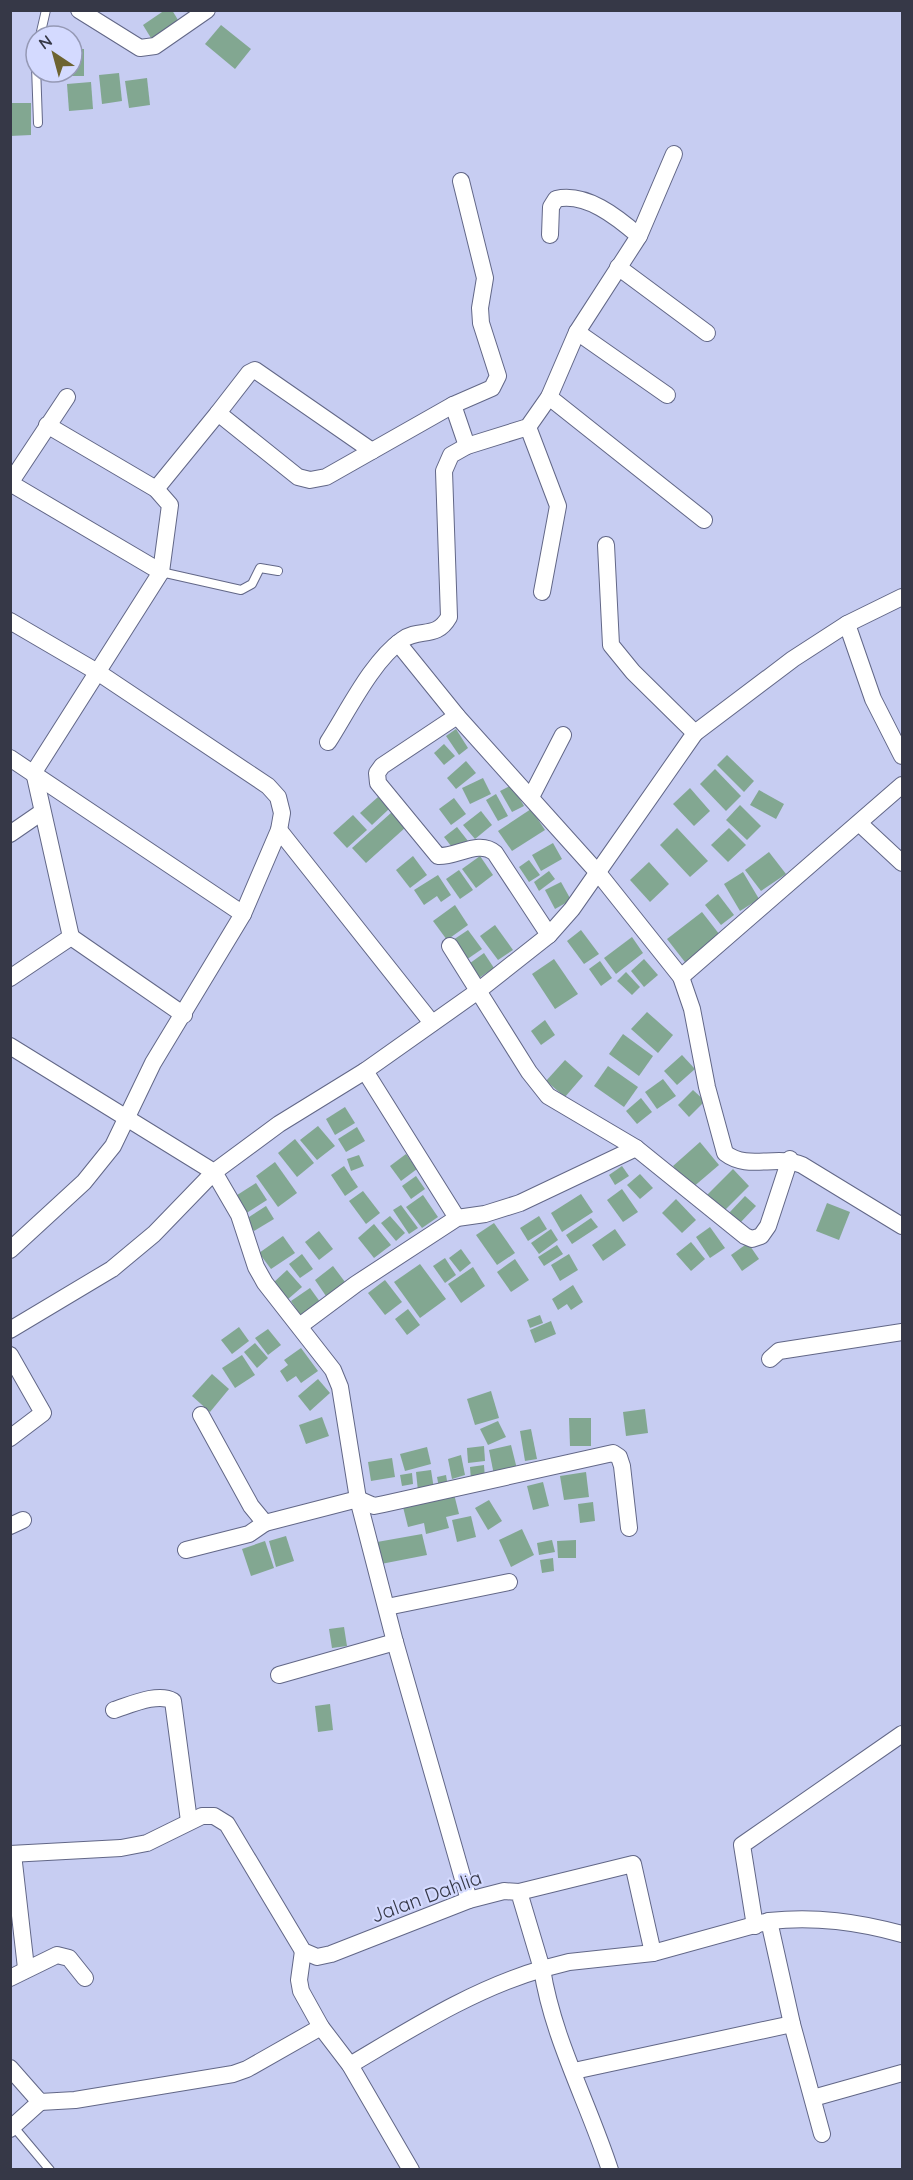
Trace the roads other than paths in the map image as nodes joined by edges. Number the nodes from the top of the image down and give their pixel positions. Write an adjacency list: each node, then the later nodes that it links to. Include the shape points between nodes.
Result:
1 (79, 10): 2 (street, via 147,49)
2 (207, 10)
3 (37, 84): 4 (lane)
4 (38, 123)
5 (674, 154): 8 (street)
6 (461, 181): 15 (street, via 486,278 481,323 498,376 492,388)
7 (550, 235): 8 (street, via 551,207 556,200 566,197 606,210)
8 (639, 236): 9 (street)
9 (618, 267): 10 (street); 11 (street)
10 (577, 332): 12 (street); 13 (street)
11 (707, 333)
12 (668, 395)
13 (549, 397): 18 (street); 23 (street)
14 (67, 398): 17 (street)
15 (453, 405): 19 (street); 20 (street)
16 (218, 413): 20 (street, via 297,477 326,477); 20 (street, via 255,370); 22 (street)
17 (47, 425): 21 (street); 22 (street)
18 (528, 427): 19 (street); 27 (street, via 558,506)
19 (467, 446): 31 (street, via 452,455 444,471 449,617 436,632 409,635)
20 (372, 451)
21 (10, 483): 26 (street)
22 (156, 489): 26 (street, via 170,505)
23 (704, 520)
24 (606, 544): 34 (street, via 611,645)
25 (278, 571): 26 (lane, via 260,568 252,584 241,590)
26 (161, 572): 32 (street)
27 (542, 592)
28 (903, 597): 30 (street)
29 (10, 621): 32 (street)
30 (847, 624): 34 (street, via 793,659); 37 (street, via 873,699)
31 (398, 643): 33 (street); 36 (street, via 366,683)
32 (99, 674): 39 (street); 44 (street, via 268,786 278,797 282,813)
33 (457, 717): 41 (street); 49 (street, via 382,766 376,773 378,783 438,856 479,847 488,847 495,853)
34 (695, 734): 47 (street)
35 (563, 735): 41 (street)
36 (328, 742)
37 (903, 756)
38 (10, 758): 39 (street)
39 (34, 772): 42 (street); 48 (street)
40 (903, 785): 43 (street)
41 (531, 797): 47 (street)
42 (42, 812): 45 (street); 50 (street)
43 (859, 823): 46 (street); 52 (street)
44 (279, 830): 48 (street); 56 (street)
45 (10, 834)
46 (903, 863)
47 (599, 874): 49 (street); 52 (street)
48 (243, 914): 55 (street)
49 (549, 935): 54 (street)
50 (71, 937): 53 (street); 55 (street)
51 (450, 946): 54 (street)
52 (681, 977): 61 (street, via 725,1153 743,1163)
53 (10, 978)
54 (478, 991): 56 (street); 60 (street, via 548,1096)
55 (184, 1015): 59 (street, via 153,1063)
56 (432, 1023): 58 (street)
57 (10, 1046): 59 (street)
58 (365, 1071): 62 (street, via 279,1124); 63 (street)
59 (126, 1119): 62 (street); 65 (street, via 112,1146 84,1182)
60 (636, 1148): 61 (street, via 752,1239 761,1236 768,1226); 63 (street, via 520,1203)
61 (790, 1160): 64 (street)
62 (214, 1172): 66 (street, via 239,1215 265,1283); 67 (street, via 154,1234 112,1269)
63 (457, 1218): 66 (street)
64 (903, 1226)
65 (10, 1250)
66 (301, 1325): 73 (street, via 333,1370 340,1387)
67 (10, 1330)
68 (903, 1332): 70 (street, via 779,1351)
69 (10, 1355): 72 (street, via 44,1413)
70 (770, 1359)
71 (201, 1415): 74 (street, via 251,1506)
72 (10, 1438)
73 (358, 1499): 74 (street); 75 (street, via 374,1506 613,1453 620,1457 622,1466); 78 (street)
74 (265, 1523): 76 (street, via 249,1534)
75 (629, 1528)
76 (186, 1550)
77 (509, 1582): 78 (street)
78 (387, 1607): 79 (street)
79 (394, 1642): 80 (street); 86 (street)
80 (279, 1675)
81 (114, 1710): 83 (street, via 156,1699 173,1701)
82 (903, 1734): 87 (street, via 742,1845)
83 (189, 1821): 84 (street, via 167,1835 138,1845); 89 (street, via 214,1816 227,1824)
84 (12, 1854): 91 (street)
85 (519, 1892): 86 (street, Jalan Dahlia, via 504,1891); 90 (street, Jalan Dahlia, via 633,1864); 92 (street)
86 (469, 1900): 89 (street, Jalan Dahlia, via 331,1954 317,1957)
87 (762, 1924): 88 (street, via 792,1919 833,1920 872,1924); 90 (street); 95 (street)
88 (903, 1934)
89 (303, 1951): 96 (street, via 299,1980)
90 (653, 1953): 92 (street, via 569,1962)
91 (26, 1968): 93 (street); 94 (street, via 63,1955)
92 (542, 1969): 97 (street, via 457,2004); 99 (street, via 549,2011)
93 (10, 1978)
94 (85, 1978)
95 (792, 2024): 99 (street); 101 (street)
96 (321, 2027): 97 (street); 102 (street, via 233,2074 75,2100)
97 (350, 2065): 106 (street)
98 (10, 2068): 102 (street)
99 (574, 2071): 107 (street)
100 (903, 2073): 101 (street)
101 (813, 2098): 104 (street)
102 (40, 2102): 103 (street)
103 (12, 2128): 105 (lane)
104 (822, 2134)
105 (50, 2169)
106 (411, 2169)
107 (610, 2169)

